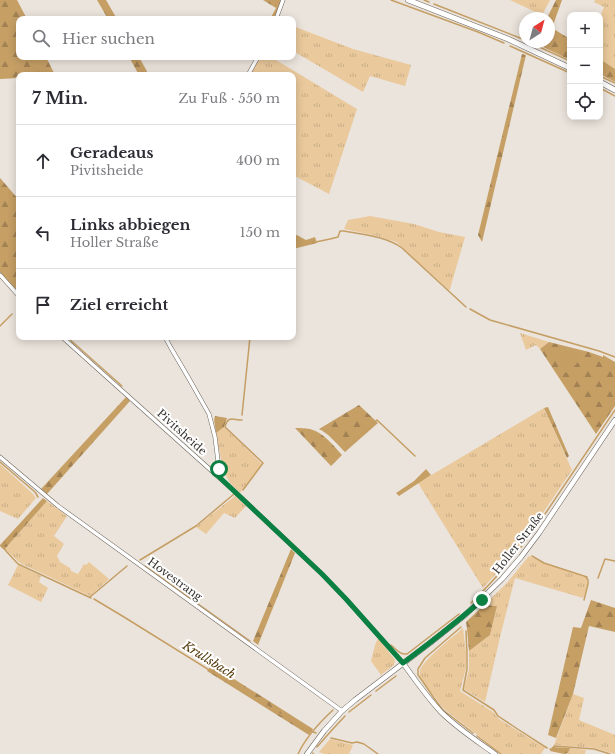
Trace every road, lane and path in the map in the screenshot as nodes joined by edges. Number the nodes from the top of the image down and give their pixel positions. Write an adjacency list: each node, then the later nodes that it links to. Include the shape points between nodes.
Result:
1 (283, 0): 3 (street)
2 (408, 0): 5 (main road, via 508,39)
3 (277, 16)
4 (256, 60): 6 (street)
5 (567, 67)
6 (250, 72)
7 (603, 84): 8 (main road)
8 (615, 90)
9 (0, 275): 10 (street)
10 (16, 293)
11 (65, 340): 15 (street, Pivitsheide)
12 (167, 340): 15 (street, via 210,414 219,469)
13 (615, 420): 16 (street, Holler Straße, via 539,533 502,579 465,615)
14 (0, 457): 17 (street, Hovestrang, via 58,506)
15 (216, 474): 16 (street, Pivitsheide, via 346,599)
16 (403, 663): 17 (street, Holler Straße); 19 (street, via 441,711)
17 (342, 712): 18 (street, Holler Straße)
18 (307, 754)
19 (495, 754)

